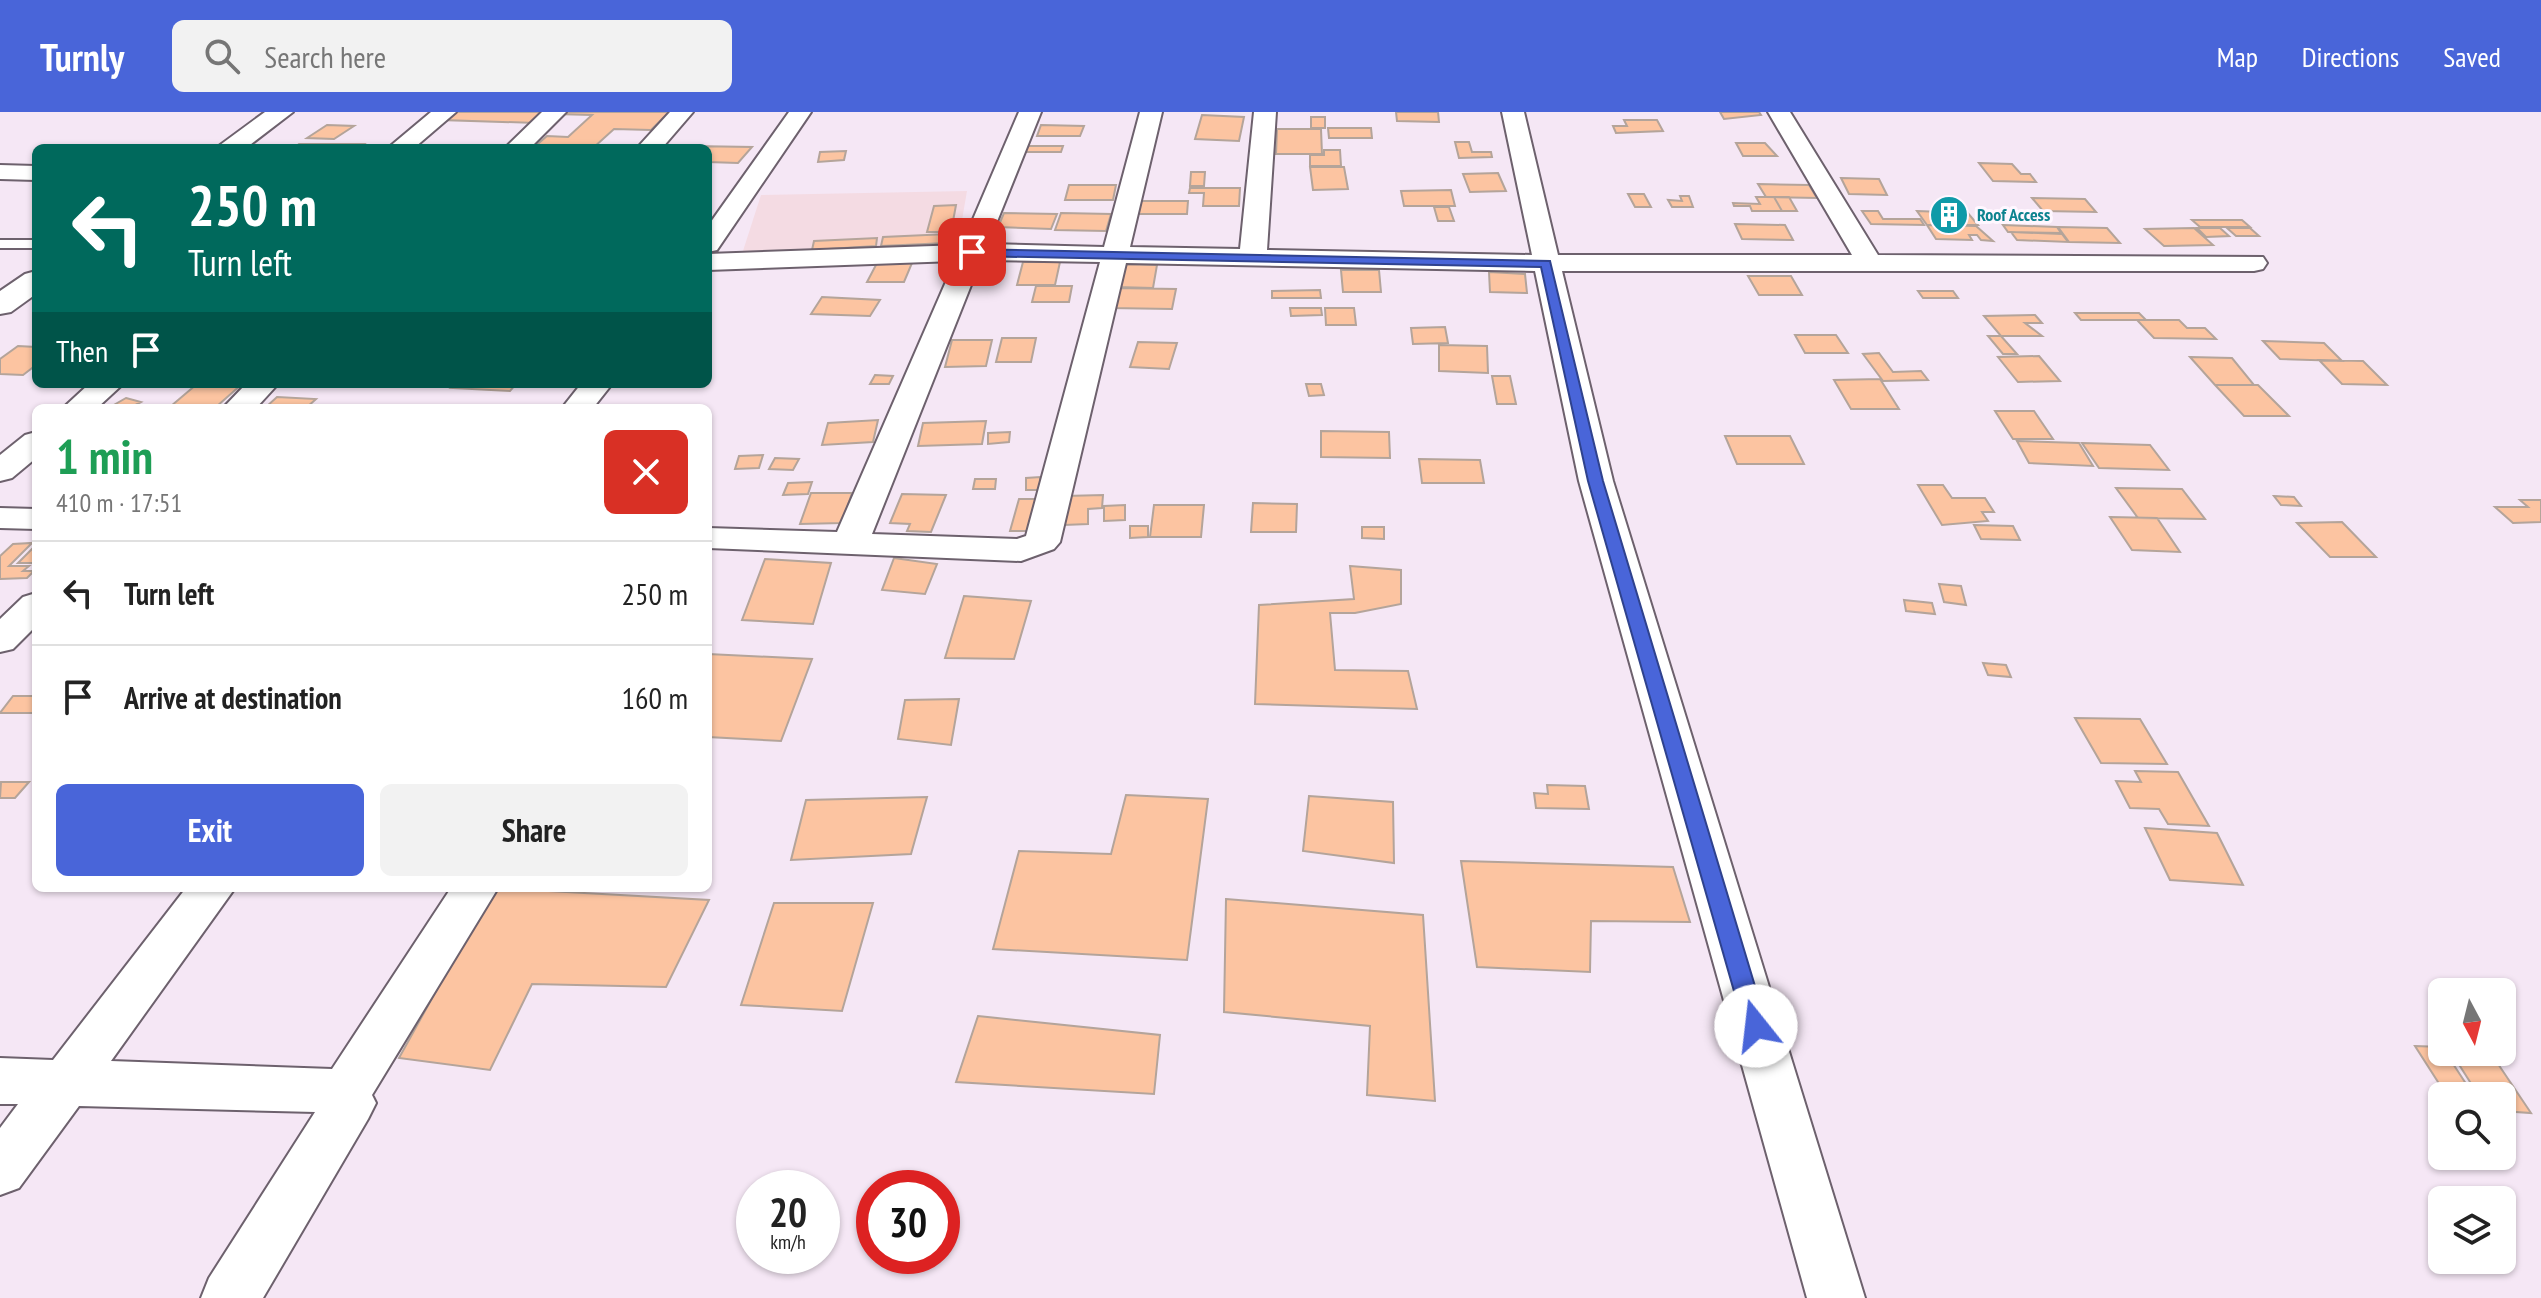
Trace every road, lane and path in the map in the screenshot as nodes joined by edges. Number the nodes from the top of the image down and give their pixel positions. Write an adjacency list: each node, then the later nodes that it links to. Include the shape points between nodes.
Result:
1 (281, 112): 11 (street)
2 (445, 112): 12 (street)
3 (555, 112): 13 (street)
4 (682, 112): 14 (street)
5 (800, 112): 17 (street)
6 (1030, 112): 20 (street)
7 (1151, 112): 21 (street)
8 (1265, 112): 22 (street)
9 (1513, 112): 24 (street)
10 (1779, 112): 25 (street)
11 (235, 144)
12 (405, 144)
13 (521, 144)
14 (653, 144)
15 (0, 172): 16 (street)
16 (32, 173)
17 (712, 238)
18 (0, 244): 19 (lane)
19 (32, 244)
20 (972, 252): 21 (street); 23 (street); 40 (street)
21 (1115, 254): 22 (street); 40 (street, via 1042,542 1021,550)
22 (1253, 256): 24 (street)
23 (712, 262)
24 (1546, 263): 25 (street); 50 (street, via 1596,481)
25 (1870, 263): 26 (street)
26 (2254, 263)
27 (32, 283): 28 (street)
28 (0, 305)
29 (103, 388): 32 (street)
30 (259, 388): 33 (street)
31 (594, 388): 34 (street)
32 (83, 404)
33 (242, 404)
34 (580, 404)
35 (32, 445): 36 (street)
36 (0, 471)
37 (0, 518): 38 (street)
38 (32, 519)
39 (712, 538): 40 (street)
40 (849, 546)
41 (32, 609): 42 (street)
42 (0, 640)
43 (209, 892): 46 (street)
44 (472, 892): 47 (street)
45 (0, 1081): 46 (street)
46 (65, 1085): 47 (street); 48 (street)
47 (345, 1094): 49 (street, via 350,1103)
48 (0, 1170)
49 (230, 1298)
50 (1836, 1298)

